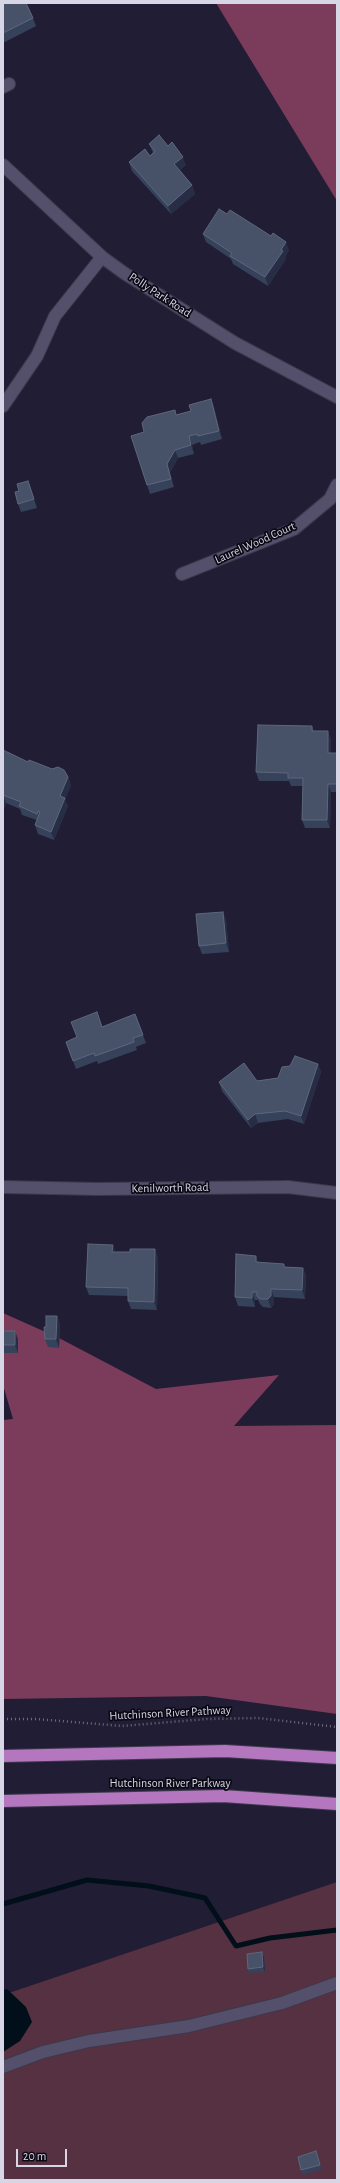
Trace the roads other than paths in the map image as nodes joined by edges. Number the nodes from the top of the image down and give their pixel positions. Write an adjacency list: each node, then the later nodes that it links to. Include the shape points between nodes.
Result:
1 (3, 165): 2 (street, Polly Park Road)
2 (102, 257): 3 (street, Polly Park Road, via 235,343); 4 (street, via 55,316 37,356)
3 (337, 397)
4 (3, 406)
5 (337, 485): 6 (street, Laurel Wood Court, via 330,499 294,529)
6 (182, 574)
7 (3, 1187): 8 (street, Kenilworth Road, via 288,1187)
8 (337, 1193)
9 (3, 1756): 10 (highway, via 225,1751)
10 (337, 1758)
11 (3, 1801): 12 (highway, Hutchinson River Parkway, via 223,1796)
12 (337, 1804)
13 (337, 1983): 14 (street, via 282,2003 189,2026 89,2041 44,2052)
14 (3, 2067)

